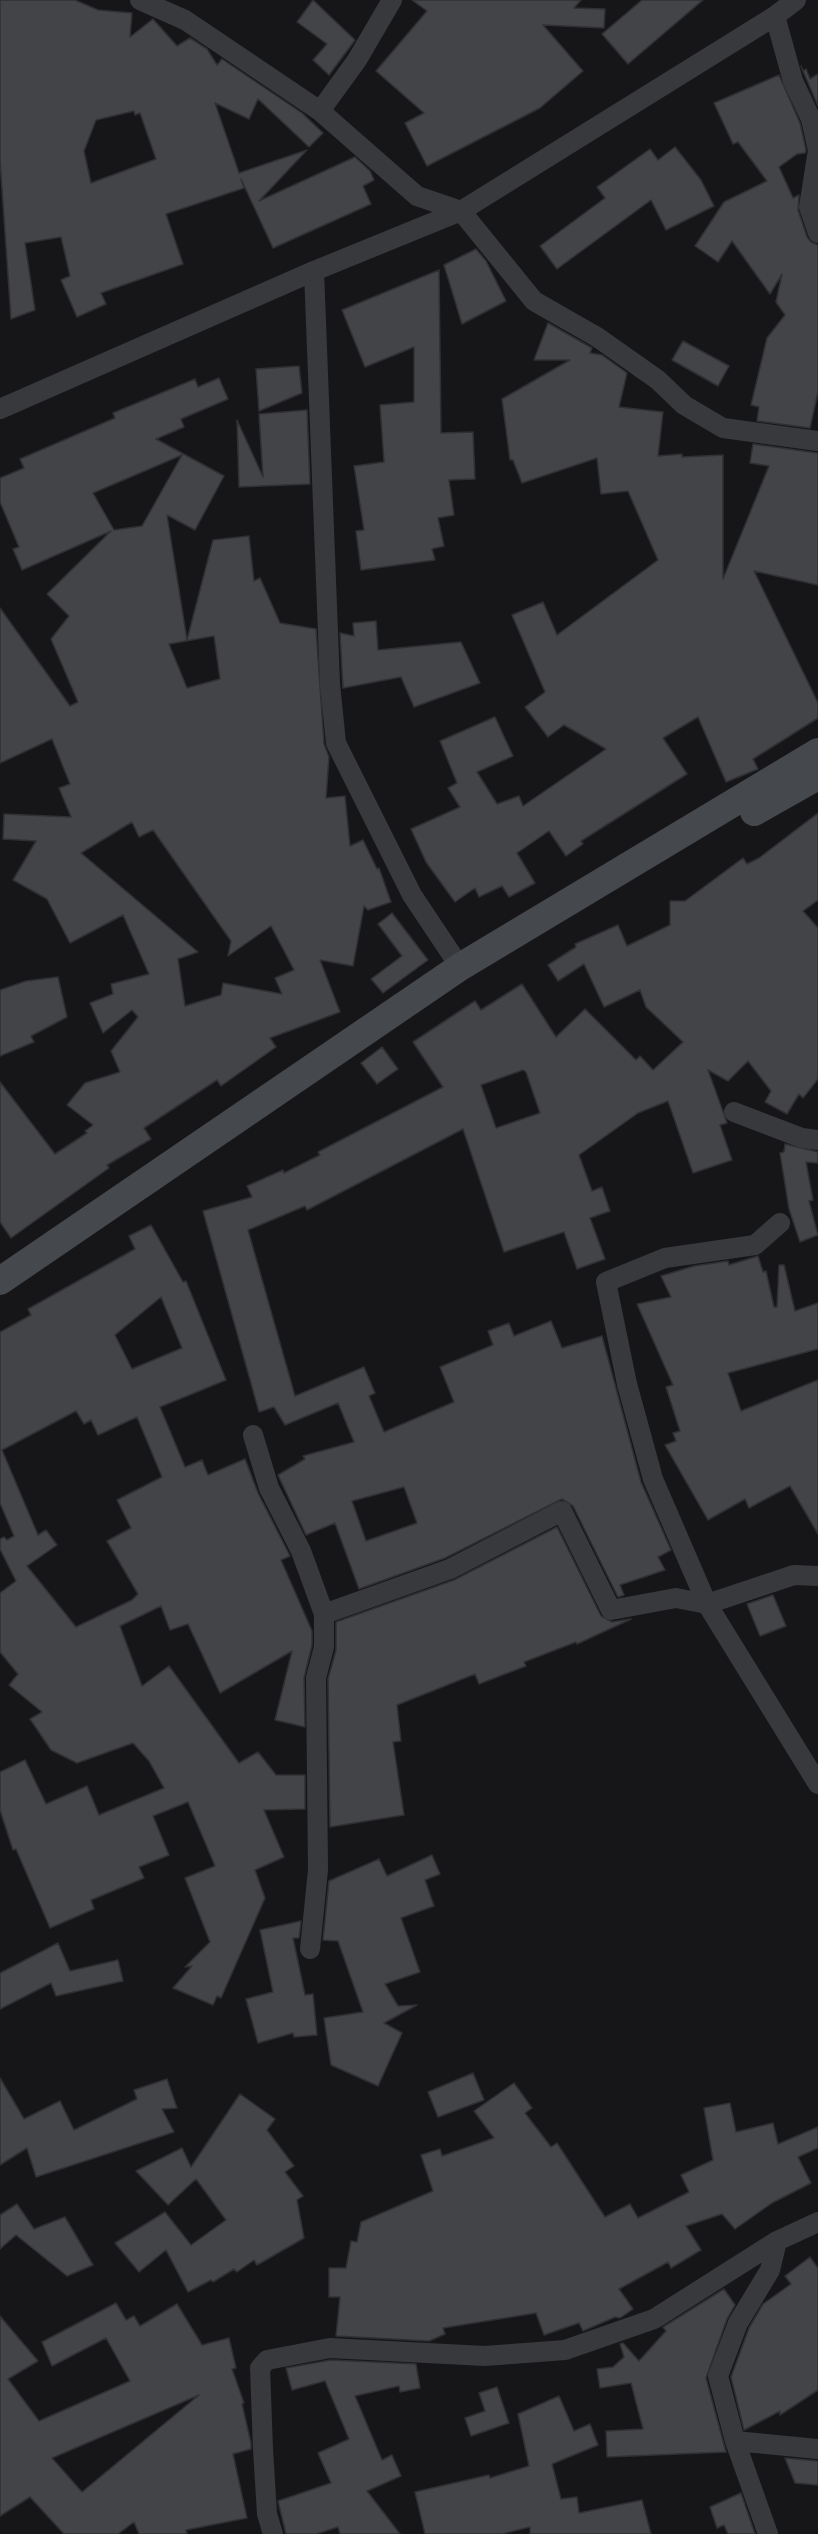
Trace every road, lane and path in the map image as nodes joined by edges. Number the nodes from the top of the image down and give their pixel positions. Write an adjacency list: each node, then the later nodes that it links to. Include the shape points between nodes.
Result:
1 (140, 0): 5 (street, via 185,20)
2 (392, 0): 5 (street, via 357,60)
3 (796, 0): 4 (street)
4 (775, 16): 6 (street); 7 (street, via 818,150 809,207)
5 (320, 111): 6 (street, via 417,196)
6 (460, 211): 8 (street); 10 (street, via 534,301 597,336 704,418 723,428)
7 (818, 234)
8 (314, 271): 9 (street); 13 (street, via 330,684 336,743 412,895)
9 (0, 409)
10 (818, 441)
11 (818, 752): 13 (street)
12 (818, 776): 18 (street, via 471,981)
13 (460, 967): 17 (street)
14 (734, 1112): 15 (street, via 802,1138)
15 (818, 1140)
16 (780, 1223): 21 (street, via 755,1245 665,1258 606,1282 627,1384 653,1479)
17 (0, 1281)
18 (0, 1296)
19 (253, 1435): 22 (street, via 269,1488 301,1551)
20 (818, 1576): 21 (street, via 794,1575)
21 (707, 1604): 22 (street, via 676,1598 611,1610 562,1511 450,1569); 23 (street)
22 (324, 1614): 24 (street, via 324,1647 316,1678 318,1869)
23 (818, 1785)
24 (310, 1949)
25 (817, 2222): 26 (street)
26 (777, 2241): 27 (street, via 770,2270 738,2323 718,2376); 29 (street, via 654,2319 565,2350 485,2356 330,2348 267,2360 260,2368 261,2403 267,2514)
27 (735, 2441): 28 (street); 30 (street)
28 (818, 2449)
29 (273, 2534)
30 (768, 2534)

